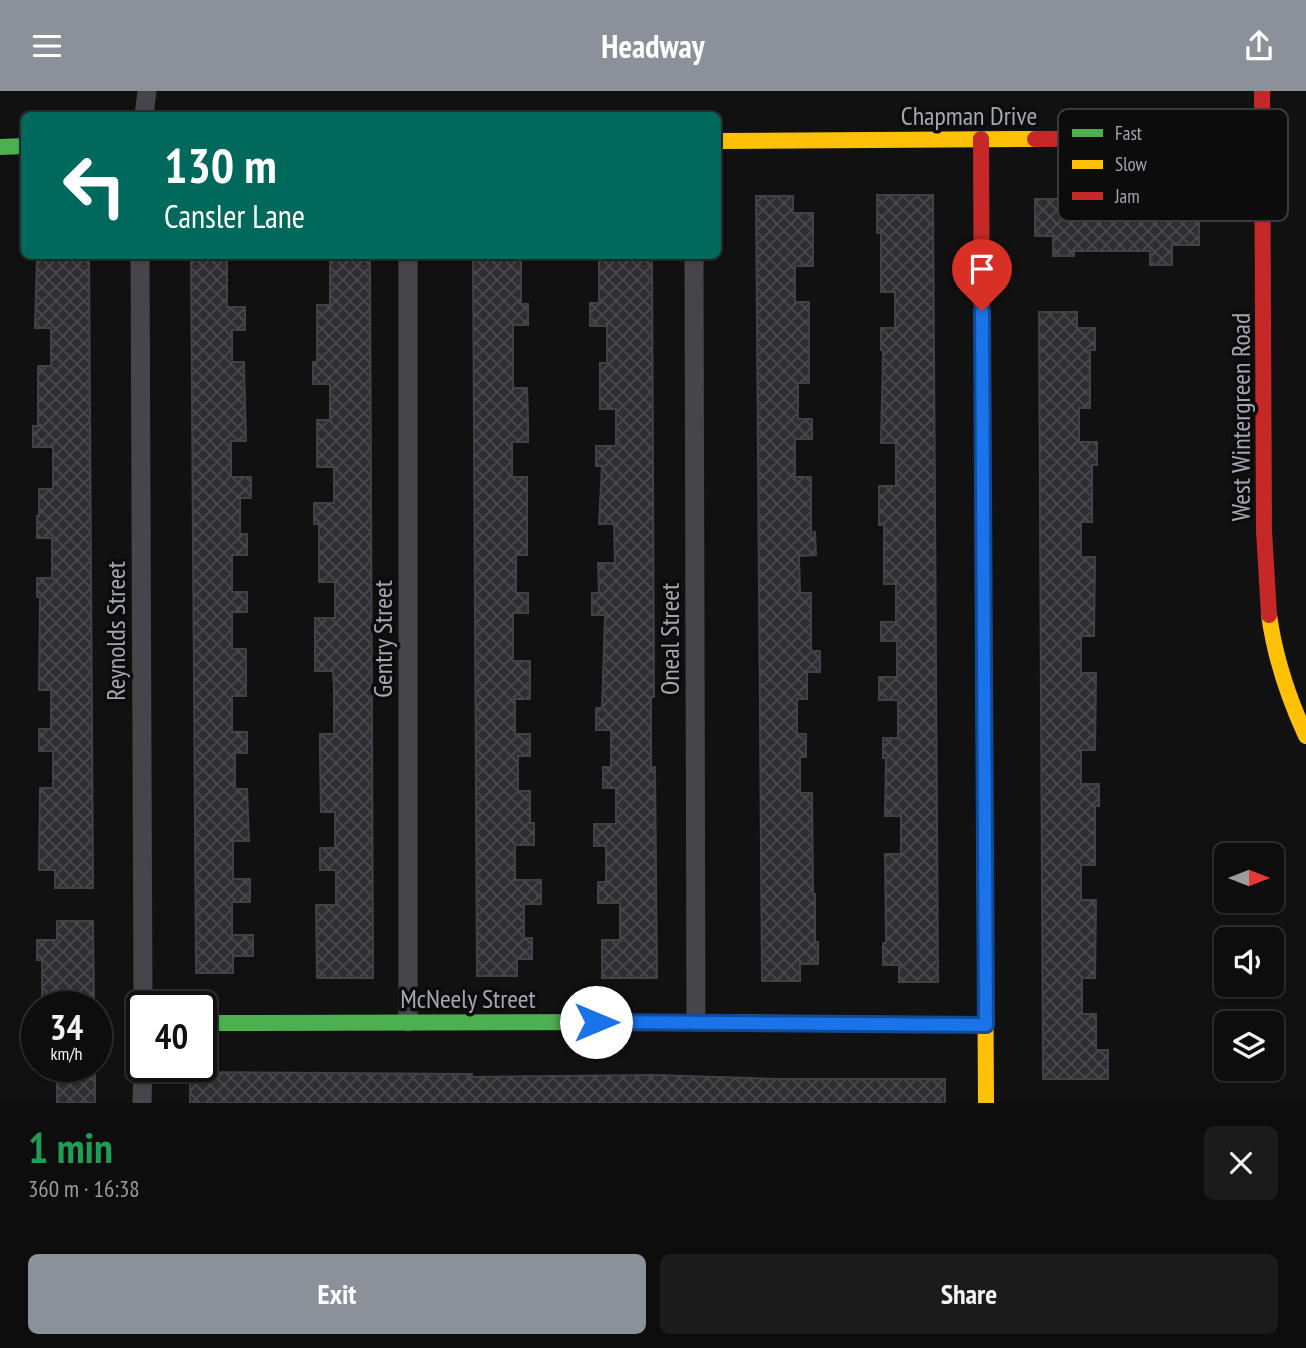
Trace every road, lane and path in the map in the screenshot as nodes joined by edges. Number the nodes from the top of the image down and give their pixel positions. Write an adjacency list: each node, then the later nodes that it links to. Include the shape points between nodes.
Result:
1 (147, 91): 4 (street)
2 (1262, 91): 3 (street, West Wintergreen Road)
3 (1262, 109)
4 (144, 112)
5 (1058, 138): 6 (street, Chapman Drive)
6 (981, 139): 7 (street, Chapman Drive); 19 (street)
7 (721, 141)
8 (21, 146): 9 (street)
9 (0, 147)
10 (1264, 221): 14 (street, West Wintergreen Road, via 1266,575 1275,656)
11 (140, 259): 15 (street, Reynolds Street)
12 (408, 259): 16 (street, Gentry Street)
13 (694, 259): 17 (street, Oneal Street)
14 (1306, 736)
15 (143, 991)
16 (408, 1022): 17 (street, McNeely Street); 18 (street, McNeely Street)
17 (696, 1022): 19 (street, McNeely Street)
18 (217, 1023)
19 (986, 1025): 22 (street)
20 (143, 1082): 21 (street)
21 (142, 1103)
22 (986, 1103)

